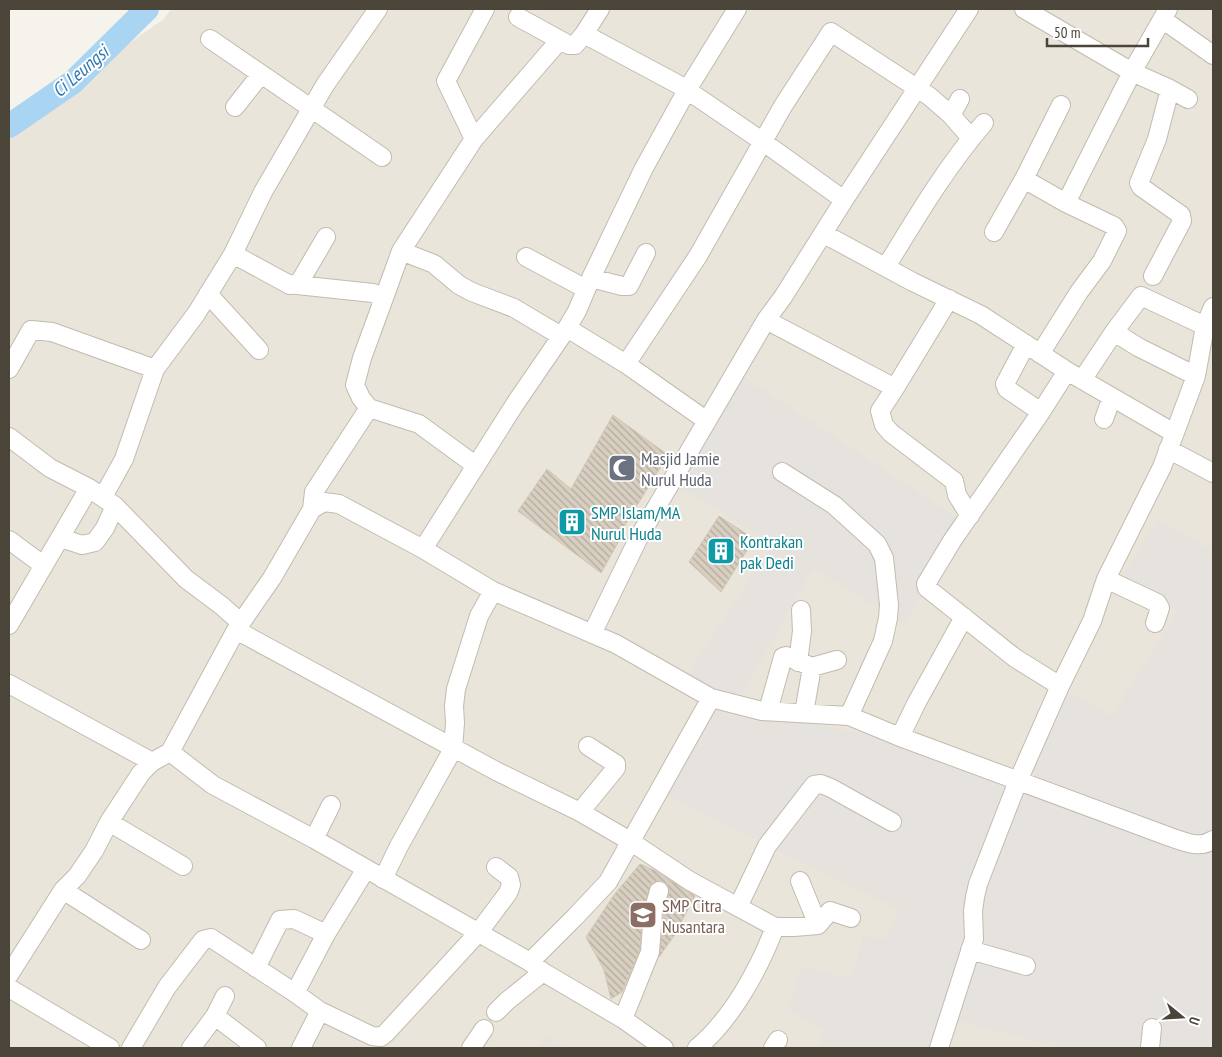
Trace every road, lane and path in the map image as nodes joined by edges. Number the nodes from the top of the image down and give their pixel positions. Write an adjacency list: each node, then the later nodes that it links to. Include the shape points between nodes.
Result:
1 (378, 9): 23 (street)
2 (485, 9): 27 (street, via 446,81)
3 (600, 9): 9 (street)
4 (737, 9): 17 (street)
5 (969, 9): 18 (street)
6 (1024, 9): 13 (street)
7 (1165, 14): 12 (street); 13 (street)
8 (518, 17): 11 (street)
9 (584, 34): 11 (street, via 574,45); 17 (street)
10 (210, 39): 14 (street)
11 (559, 41): 27 (street)
12 (1213, 55)
13 (1132, 72): 16 (street); 32 (street)
14 (261, 74): 22 (street); 23 (street)
15 (938, 80): 18 (street)
16 (1170, 88): 19 (street); 41 (street, via 1157,138 1139,185 1180,215 1182,221)
17 (687, 90): 28 (street); 43 (street, via 644,168)
18 (924, 92): 24 (street); 28 (street, via 831,32); 31 (street)
19 (1188, 98)
20 (960, 99): 24 (street)
21 (1061, 105): 30 (street)
22 (235, 107)
23 (312, 108): 29 (street); 38 (street, via 263,192)
24 (951, 115): 26 (street)
25 (984, 123): 26 (street)
26 (971, 138): 40 (street)
27 (474, 139): 36 (street)
28 (762, 141): 31 (street); 54 (street, via 698,256)
29 (382, 157)
30 (1024, 179): 32 (street); 33 (street)
31 (844, 200): 34 (street)
32 (1066, 203): 52 (street, via 1114,226 1117,232 1102,261)
33 (994, 232)
34 (824, 234): 40 (street); 48 (street)
35 (326, 238): 42 (street)
36 (401, 250): 45 (street); 50 (street, via 434,264 472,292)
37 (646, 253): 43 (street, via 629,286)
38 (233, 254): 42 (street, via 290,285); 44 (street)
39 (526, 257): 43 (street)
40 (886, 267): 46 (street)
41 (1153, 276)
42 (297, 284): 45 (street, via 372,293)
43 (589, 284): 50 (street)
44 (208, 294): 53 (street); 56 (street)
45 (384, 298): 61 (street, via 355,385)
46 (949, 299): 52 (street, via 981,315); 59 (street)
47 (1213, 307): 49 (street)
48 (766, 320): 59 (street); 64 (street)
49 (1205, 326): 51 (street, via 1141,296); 58 (street)
50 (564, 332): 54 (street); 67 (street)
51 (1114, 332): 57 (street); 58 (street)
52 (1033, 349): 57 (street); 62 (street, via 1005,384 1007,389)
53 (259, 350)
54 (626, 364): 64 (street)
55 (9, 369): 56 (street, via 31,330 52,332)
56 (156, 369): 70 (street, via 124,459)
57 (1074, 375): 60 (street); 62 (street)
58 (1196, 376): 66 (street)
59 (895, 388): 72 (street, via 880,411 884,425 954,481 957,495)
60 (1112, 397): 63 (street); 66 (street)
61 (369, 408): 67 (street, via 419,424); 71 (street, via 314,492)
62 (1041, 412): 72 (street)
63 (1104, 419)
64 (707, 421): 86 (street, via 639,538)
65 (9, 437): 70 (street, via 50,468)
66 (1171, 441): 69 (street); 79 (street, via 1162,467)
67 (475, 465): 76 (street)
68 (782, 472): 94 (street, via 834,505 877,544 884,558 889,604 886,629)
69 (1213, 474)
70 (102, 497): 73 (street); 75 (street, via 105,528); 85 (street, via 186,580 222,606)
71 (312, 509): 76 (street, via 324,502 334,502); 85 (street, via 272,578)
72 (970, 516): 82 (street, via 926,584)
73 (61, 538): 75 (street, via 82,545); 78 (street)
74 (9, 540): 78 (street)
75 (95, 542): 77 (street)
76 (423, 549): 80 (street)
77 (84, 559)
78 (43, 565): 84 (street)
79 (1106, 579): 83 (street, via 1157,603 1160,608); 90 (street, via 1092,621)
80 (493, 591): 86 (street); 97 (street, via 480,616 456,689)
81 (801, 610): 88 (street)
82 (964, 617): 90 (street, via 1016,658); 95 (street)
83 (1155, 623)
84 (9, 625)
85 (238, 626): 97 (street); 98 (street)
86 (592, 634): 91 (street, via 636,654)
87 (837, 660): 88 (street)
88 (805, 665): 92 (street, via 786,656 782,659); 93 (street)
89 (9, 684): 99 (street)
90 (1060, 686): 100 (street)
91 (711, 698): 92 (street); 107 (street)
92 (768, 711): 93 (street)
93 (804, 713): 94 (street)
94 (850, 716): 95 (street)
95 (900, 737): 100 (street)
96 (588, 746): 102 (street, via 616,764 616,768)
97 (453, 749): 102 (street); 111 (street)
98 (170, 752): 99 (street); 105 (street, via 213,785)
99 (152, 762): 103 (street)
100 (1018, 781): 106 (street, via 1194,845); 122 (street, via 976,891 974,939)
101 (331, 805): 105 (street)
102 (580, 812): 107 (street)
103 (109, 822): 108 (street); 113 (street, via 94,851)
104 (892, 822): 115 (street, via 831,788 814,784 766,846)
105 (314, 839): 110 (street)
106 (1213, 840)
107 (630, 841): 115 (street, via 690,881); 124 (street, via 608,882 575,917)
108 (184, 866)
109 (496, 867): 119 (street, via 509,877 511,885)
110 (366, 869): 111 (street); 120 (street)
111 (383, 879): 119 (street)
112 (800, 881): 117 (street)
113 (63, 890): 121 (street); 126 (street)
114 (659, 891): 133 (street, via 653,912 650,952)
115 (738, 907): 118 (street)
116 (851, 918): 117 (street, via 830,911)
117 (818, 925): 118 (street)
118 (775, 927): 143 (street, via 764,957 748,984 714,1034)
119 (478, 933): 124 (street); 130 (street, via 381,1037 372,1036)
120 (326, 934): 125 (street, via 294,919 280,920); 128 (street)
121 (141, 940)
122 (970, 950): 123 (street); 144 (street)
123 (1026, 966)
124 (536, 967): 131 (street); 133 (street)
125 (256, 968): 128 (street); 137 (street, via 211,938 203,940 167,987)
126 (9, 975)
127 (9, 988): 136 (street)
128 (294, 993): 130 (street)
129 (225, 996): 132 (street)
130 (320, 1011): 140 (street)
131 (496, 1012)
132 (215, 1016): 138 (street); 139 (street)
133 (623, 1019): 142 (street)
134 (1152, 1028): 145 (street)
135 (484, 1029): 141 (street)
136 (110, 1048)
137 (131, 1048)
138 (191, 1048)
139 (256, 1048)
140 (301, 1048)
141 (471, 1048)
142 (664, 1048)
143 (697, 1048)
144 (939, 1048)
145 (1150, 1048)

